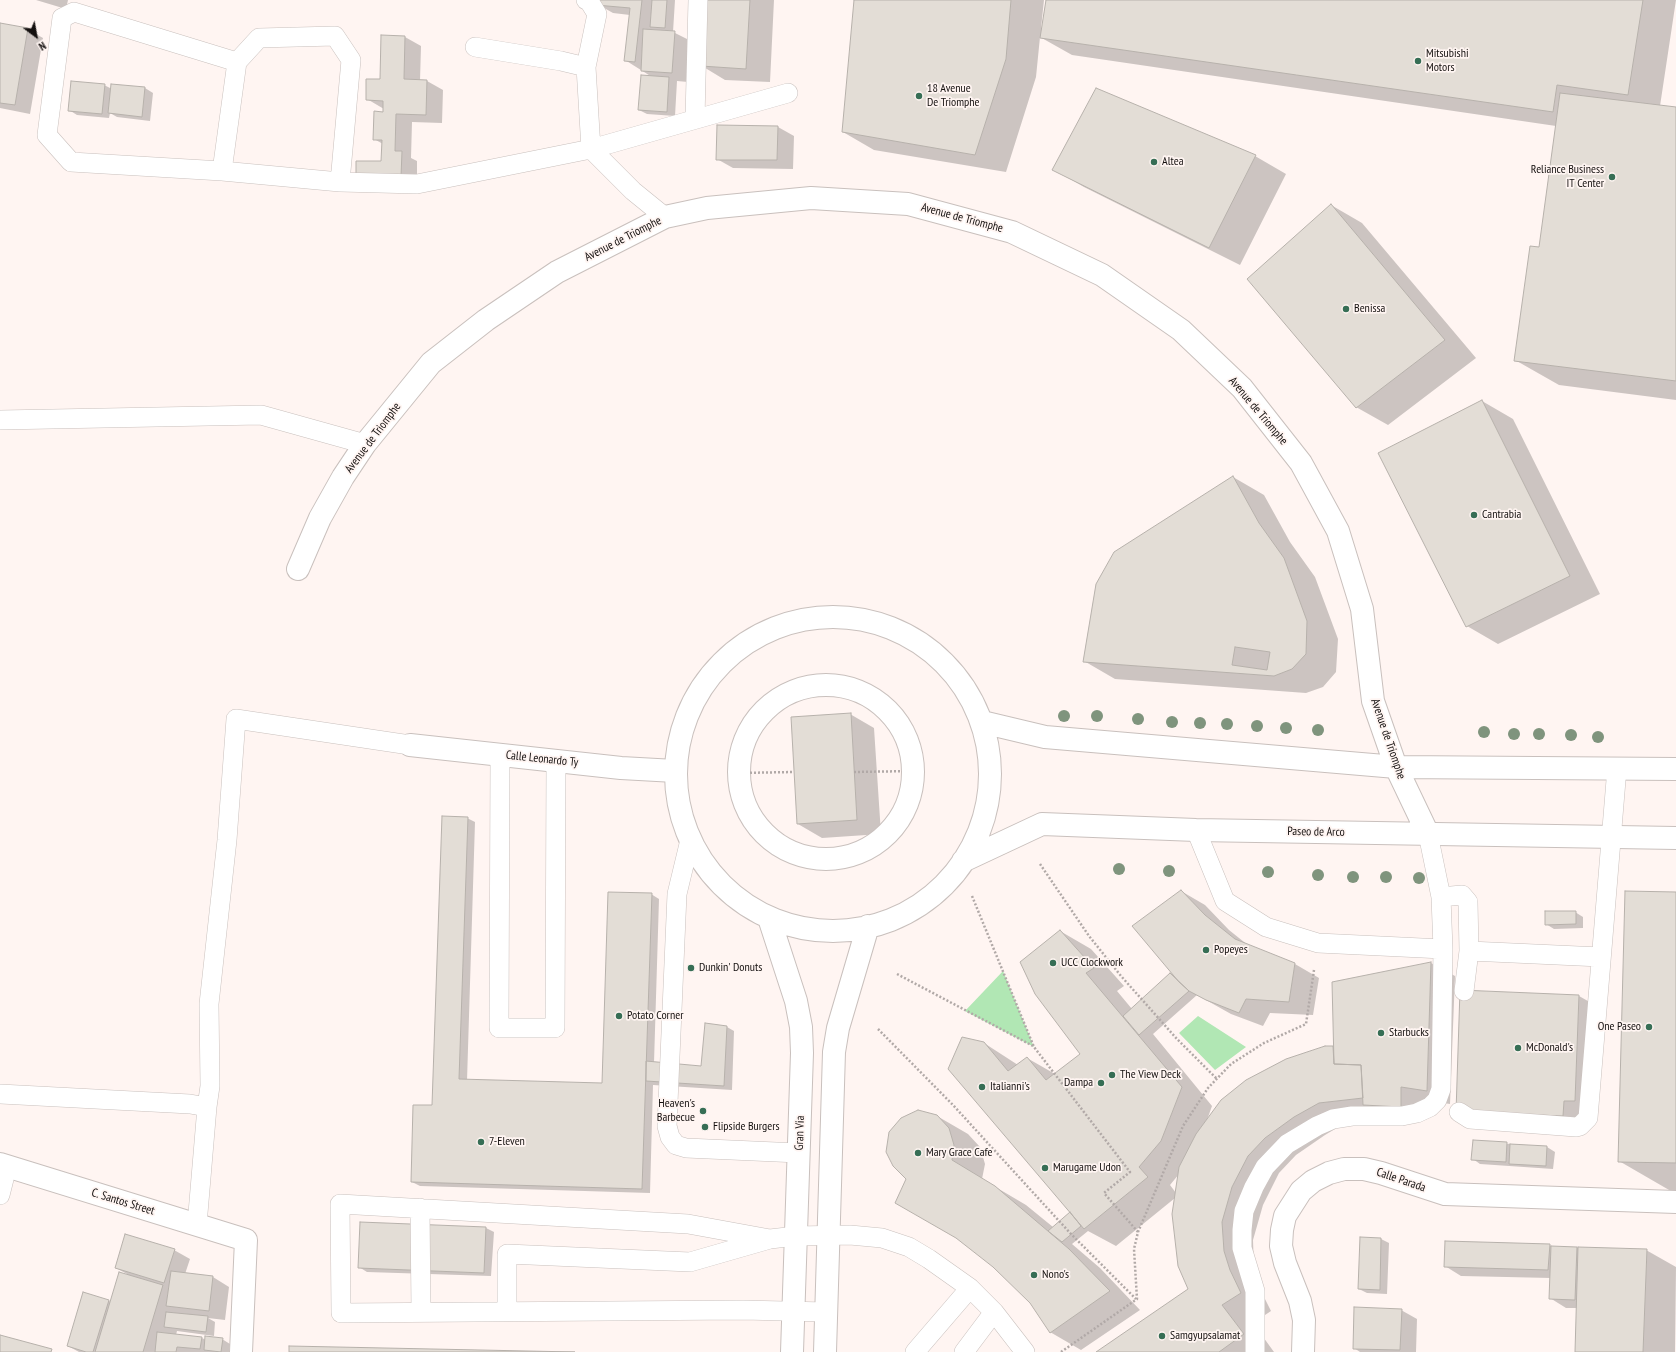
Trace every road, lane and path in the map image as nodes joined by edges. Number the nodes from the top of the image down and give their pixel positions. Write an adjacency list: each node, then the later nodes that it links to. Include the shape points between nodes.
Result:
1 (586, 0): 5 (lane, via 597,14)
2 (698, 0): 7 (lane)
3 (475, 47): 5 (lane)
4 (237, 62): 9 (lane); 9 (lane, via 74,12 62,18 47,135 71,162); 10 (lane, via 259,38 335,36 352,60)
5 (586, 67): 8 (lane)
6 (788, 93): 7 (lane)
7 (695, 118): 8 (lane)
8 (591, 149): 10 (lane, via 417,184); 11 (lane, via 634,191)
9 (222, 171): 10 (lane)
10 (340, 182)
11 (665, 216): 13 (street, Avenue de Triomphe, via 557,272 486,320 431,363); 19 (street, Avenue de Triomphe, via 707,208 811,198 908,204 1012,232 1102,275 1180,330 1242,388 1301,463 1338,531 1362,609 1373,701)
12 (0, 420): 13 (lane, via 261,415)
13 (365, 444): 14 (street, Avenue de Triomphe, via 320,518)
14 (298, 568)
15 (982, 722): 19 (street, via 1045,737); 22 (street, via 969,695 952,671 932,651 907,635 880,624 851,618 793,622 766,633 740,648 718,667 700,690 687,716 678,745); 32 (street, via 988,745 989,794 976,840)
16 (410, 745): 17 (street, Calle Leonardo Ty); 48 (lane, via 236,720 227,840 209,1004 210,1086)
17 (500, 755): 18 (street, Calle Leonardo Ty); 18 (lane, via 499,1028 555,1028)
18 (556, 760): 22 (street, Calle Leonardo Ty)
19 (1396, 768): 20 (street); 28 (street, Avenue de Triomphe)
20 (1617, 768): 21 (street); 29 (lane)
21 (1676, 769)
22 (675, 771): 31 (street, via 677,796)
23 (912, 771): 25 (path); 26 (street, via 912,756 905,736 894,718 878,703 857,690 833,685 809,687 786,695 766,709 750,728 741,751); 26 (street, via 908,799 899,819 885,836 868,848 847,856 824,859 802,856 781,848 764,834 750,816 741,796)
24 (794, 772): 26 (path)
25 (854, 772)
26 (738, 773)
27 (1196, 830): 28 (street, Paseo de Arco); 32 (street, Paseo de Arco, via 1042,824); 38 (lane, via 1225,901 1266,927)
28 (1428, 834): 29 (street, Paseo de Arco); 35 (lane)
29 (1611, 837): 30 (street, Paseo de Arco); 41 (lane)
30 (1676, 838)
31 (690, 840): 36 (street, via 710,872 731,894); 50 (lane, via 677,894 667,1126 670,1137 676,1144 686,1148)
32 (963, 861): 37 (street, via 945,884 922,903 897,917)
33 (1040, 864): 46 (path, via 1089,936 1121,976)
34 (972, 896): 45 (path)
35 (1441, 897): 39 (lane); 40 (lane, via 1462,896 1468,902)
36 (769, 918): 37 (street, via 802,928 835,931); 50 (street, Gran Via, via 796,1001 801,1027)
37 (868, 926): 57 (street, via 838,1028 834,1052)
38 (1318, 943): 39 (lane); 46 (path, via 1306,1024 1264,1043 1231,1064)
39 (1443, 949): 74 (lane, via 1441,1089 1437,1100 1430,1107 1417,1113 1402,1116 1352,1116 1317,1126 1301,1134 1276,1154 1265,1166 1254,1187 1244,1211 1242,1248 1255,1290)
40 (1469, 950): 41 (lane); 43 (lane)
41 (1600, 957): 49 (lane, via 1588,1118 1585,1122 1576,1127 1470,1119)
42 (898, 974): 45 (path)
43 (1464, 991)
44 (878, 1029): 61 (path, via 1071,1234)
45 (1034, 1047): 56 (path, via 1130,1172 1104,1193)
46 (1217, 1079): 56 (path, via 1208,1088 1183,1126)
47 (0, 1094): 48 (lane)
48 (207, 1107): 55 (lane)
49 (1459, 1112)
50 (799, 1153): 58 (street, Gran Via)
51 (4, 1166): 52 (lane); 55 (street, C. Santos Street)
52 (0, 1195)
53 (1676, 1202): 75 (street, Calle Parada, via 1445,1194 1364,1169 1344,1169 1329,1173 1301,1191 1285,1216 1282,1230 1281,1246 1285,1263 1300,1301 1304,1320)
54 (420, 1208): 59 (lane, via 688,1224); 64 (lane); 64 (lane, via 340,1204 341,1313)
55 (197, 1226): 67 (street, C. Santos Street, via 246,1240)
56 (1138, 1232): 61 (path, via 1134,1249)
57 (828, 1235): 58 (lane); 60 (lane, via 882,1238 909,1247); 65 (street)
58 (796, 1236): 59 (lane); 63 (street, Gran Via)
59 (770, 1239): 62 (lane, via 690,1262 506,1254)
60 (970, 1288): 66 (lane); 70 (lane)
61 (1137, 1299): 73 (path)
62 (508, 1311): 63 (lane); 64 (lane)
63 (794, 1311): 65 (lane); 68 (street, Gran Via)
64 (422, 1312)
65 (826, 1312): 69 (street)
66 (994, 1312): 71 (lane); 72 (lane)
67 (241, 1352)
68 (792, 1352)
69 (825, 1352)
70 (915, 1352)
71 (964, 1352)
72 (1025, 1352)
73 (1061, 1352)
74 (1255, 1352)
75 (1303, 1352)

